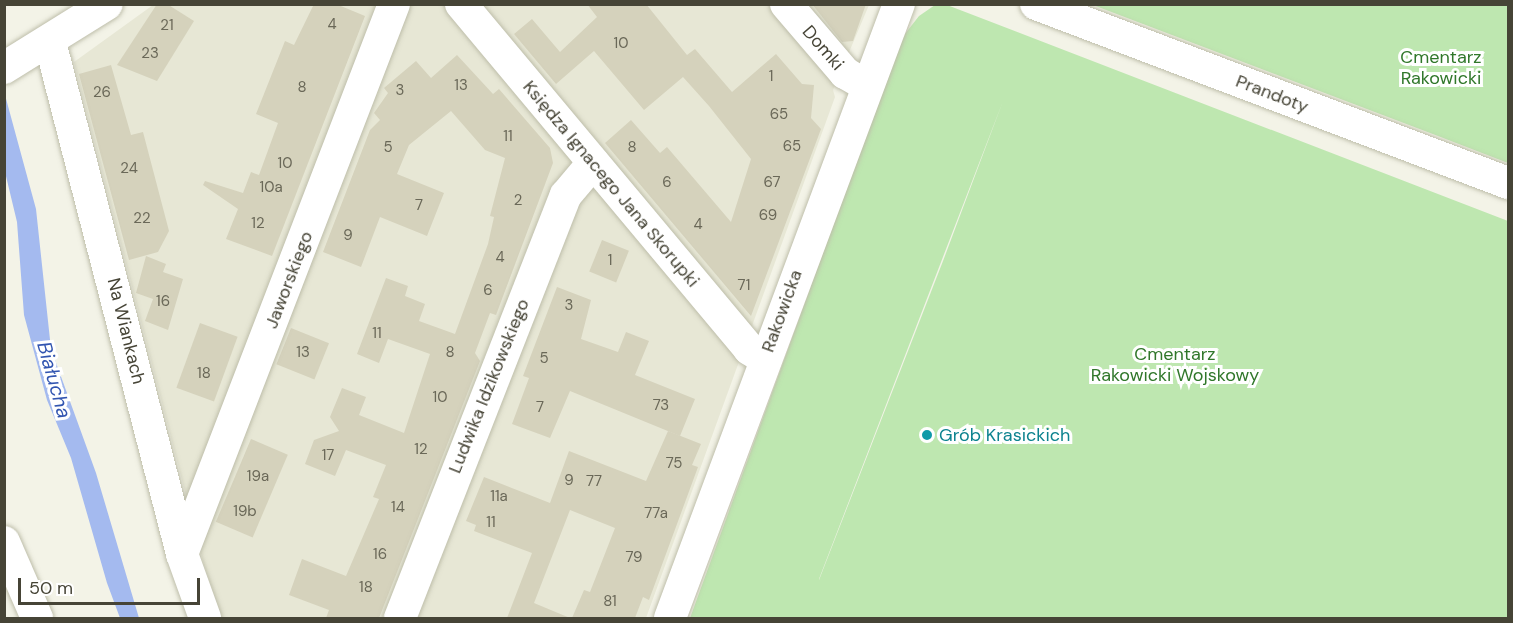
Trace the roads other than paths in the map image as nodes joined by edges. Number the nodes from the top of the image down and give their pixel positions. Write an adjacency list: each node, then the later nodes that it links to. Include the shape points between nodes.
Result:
1 (107, 4): 7 (street)
2 (394, 4): 14 (street, Jaworskiego)
3 (461, 4): 10 (street, Księdza Ignacego Jana Skorupki)
4 (786, 4): 9 (street, Domki, via 845,73)
5 (899, 4): 9 (street, Rakowicka)
6 (1036, 4): 11 (street, Prandoty)
7 (43, 46): 8 (street); 14 (street, Na Wiankach)
8 (4, 68)
9 (866, 85): 12 (street, Rakowicka)
10 (593, 163): 12 (street, Księdza Ignacego Jana Skorupki, via 749,349); 17 (street, Ludwika Idzikowskiego, via 566,195)
11 (1509, 183)
12 (764, 358): 18 (street, Rakowicka)
13 (4, 542): 15 (street)
14 (182, 554): 16 (street, Na Wiankach)
15 (37, 618)
16 (205, 618)
17 (400, 618)
18 (670, 618)

